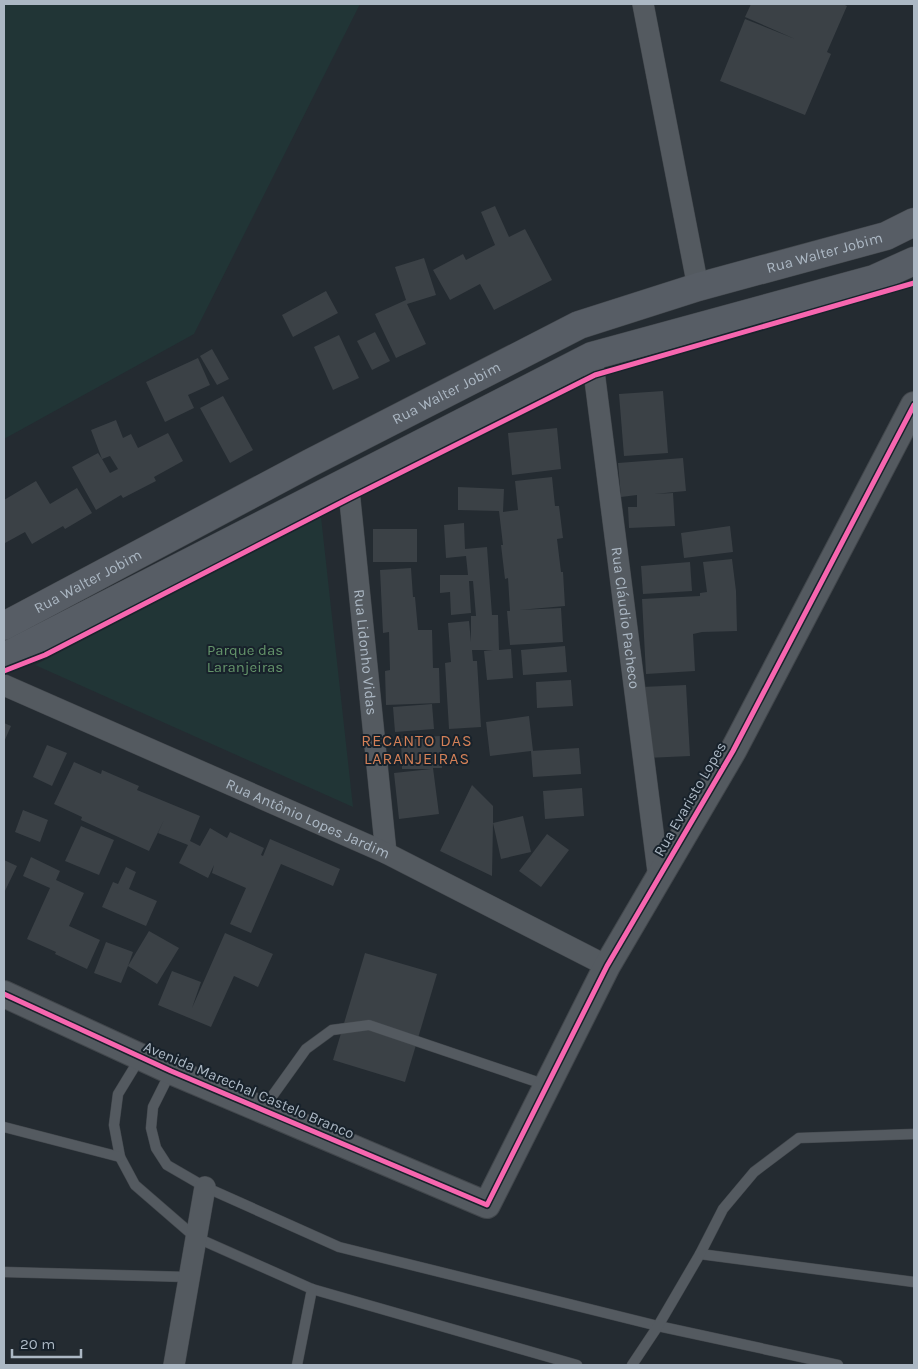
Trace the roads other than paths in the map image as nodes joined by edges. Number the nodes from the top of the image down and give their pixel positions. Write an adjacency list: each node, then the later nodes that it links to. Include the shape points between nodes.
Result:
1 (642, 4): 4 (street)
2 (914, 222): 4 (main road, Rua Walter Jobim, via 886,236)
3 (914, 261): 5 (main road, Rua Walter Jobim, via 874,279)
4 (698, 287): 8 (main road, Rua Walter Jobim, via 579,325)
5 (592, 356): 7 (main road, Rua Walter Jobim); 12 (street, Rua Cláudio Pacheco)
6 (914, 405): 12 (street, Rua Evaristo Lopes, via 733,751)
7 (348, 481): 9 (main road, Rua Walter Jobim); 11 (street, Rua Lidonho Vidas)
8 (4, 626)
9 (4, 657)
10 (4, 685): 11 (street, Rua Antônio Lopes Jardim)
11 (386, 853): 13 (street, Rua Antônio Lopes Jardim)
12 (659, 879): 13 (street, Rua Evaristo Lopes)
13 (608, 966): 17 (street, Rua Evaristo Lopes)
14 (4, 994): 15 (street, Avenida Marechal Castelo Branco)
15 (140, 1057): 16 (street, Avenida Marechal Castelo Branco); 21 (lane, via 118,1094 114,1125)
16 (171, 1071): 18 (street, Avenida Marechal Castelo Branco); 22 (lane, via 153,1107 151,1128 156,1148 167,1165)
17 (547, 1086): 18 (lane, via 369,1026 332,1030 306,1049); 23 (street, Rua Evaristo Lopes)
18 (262, 1110): 23 (street, Avenida Marechal Castelo Branco)
19 (4, 1127): 21 (lane)
20 (914, 1134): 25 (lane, via 799,1138 754,1172 723,1209)
21 (120, 1157): 24 (lane, via 135,1185)
22 (205, 1187): 24 (street); 30 (lane, via 339,1247)
23 (486, 1205)
24 (195, 1237): 27 (street); 29 (lane)
25 (700, 1254): 28 (lane); 30 (lane)
26 (4, 1272): 27 (lane)
27 (188, 1276): 31 (street)
28 (914, 1282)
29 (312, 1289): 32 (lane); 33 (lane)
30 (658, 1326): 34 (lane); 35 (lane)
31 (174, 1365)
32 (297, 1365)
33 (577, 1365)
34 (632, 1365)
35 (838, 1365)

